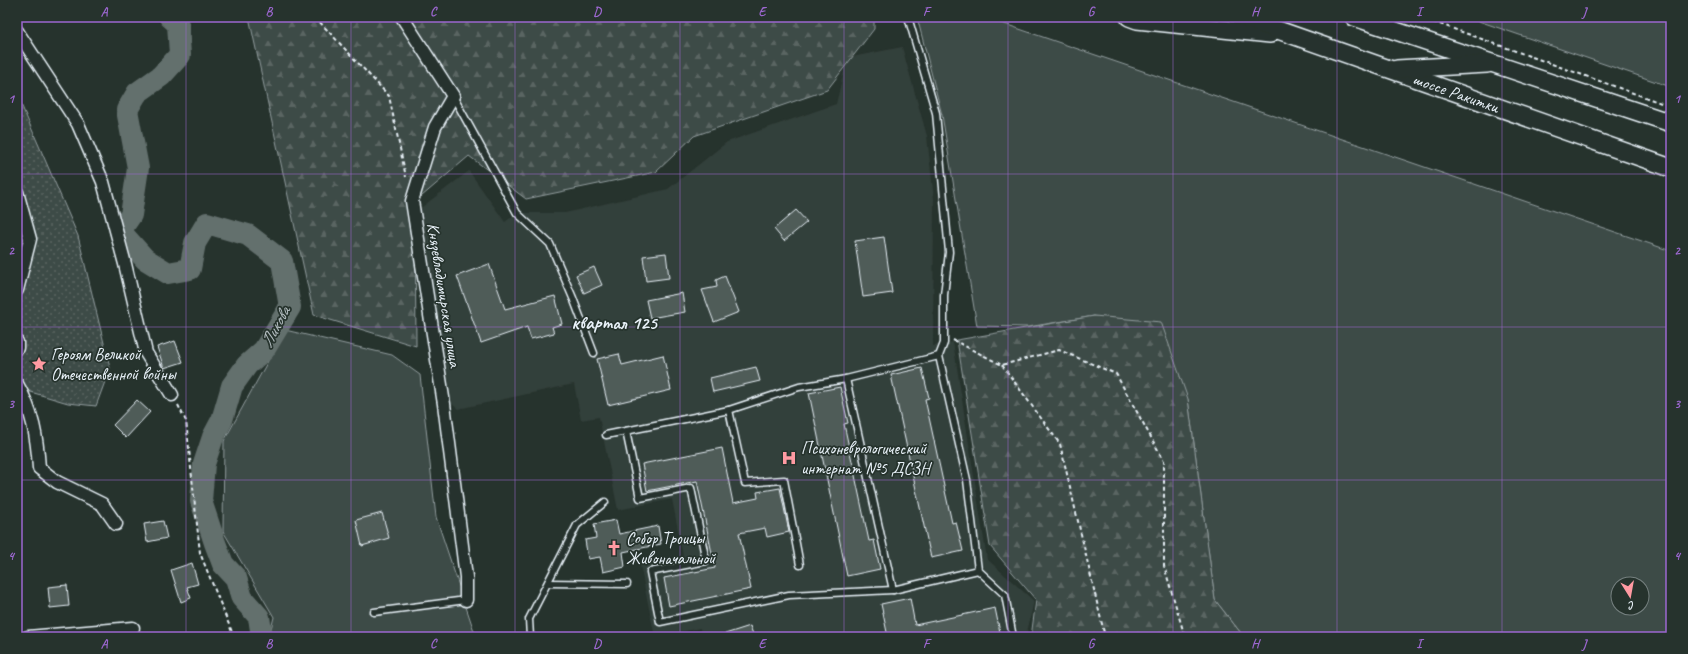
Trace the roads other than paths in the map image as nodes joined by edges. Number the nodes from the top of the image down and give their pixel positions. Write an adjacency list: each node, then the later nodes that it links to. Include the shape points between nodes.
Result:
1 (402, 17): 10 (street)
2 (908, 17): 18 (lane, via 936,113 949,252 944,295 944,343)
3 (1129, 17): 7 (street)
4 (1241, 17): 7 (street, шоссе Ракитки)
5 (1354, 17): 8 (street)
6 (17, 30): 21 (street, via 78,124 105,190 146,353)
7 (1299, 38): 9 (street, шоссе Ракитки)
8 (1497, 64): 9 (street); 11 (street)
9 (1389, 69): 12 (street, шоссе Ракитки)
10 (453, 96): 17 (lane, via 518,213 550,244); 32 (street, Князевладимирская улица, via 435,127 412,201 444,404 466,577)
11 (1671, 123)
12 (1671, 168)
13 (17, 192): 14 (street, via 30,239)
14 (17, 290)
15 (17, 342): 16 (street)
16 (17, 348)
17 (594, 353)
18 (939, 356): 19 (lane); 28 (lane, via 967,480)
19 (846, 379): 22 (lane, via 799,387); 31 (lane)
20 (17, 384): 26 (street, via 27,402 36,434 39,468 57,482 102,504)
21 (172, 395)
22 (729, 410): 23 (lane); 27 (lane, via 745,483 784,480)
23 (626, 431): 24 (lane); 31 (lane, via 640,498 691,488 706,561 650,572 660,622 788,595)
24 (606, 435)
25 (605, 502): 29 (lane, via 577,525)
26 (116, 524)
27 (800, 565)
28 (978, 570): 31 (lane); 38 (lane, via 1005,595)
29 (548, 583): 30 (lane); 37 (lane, via 529,619)
30 (627, 584)
31 (893, 590)
32 (466, 600): 33 (lane)
33 (374, 612)
34 (133, 628): 35 (street)
35 (81, 635): 36 (street)
36 (28, 637)
37 (530, 637)
38 (1013, 637)

